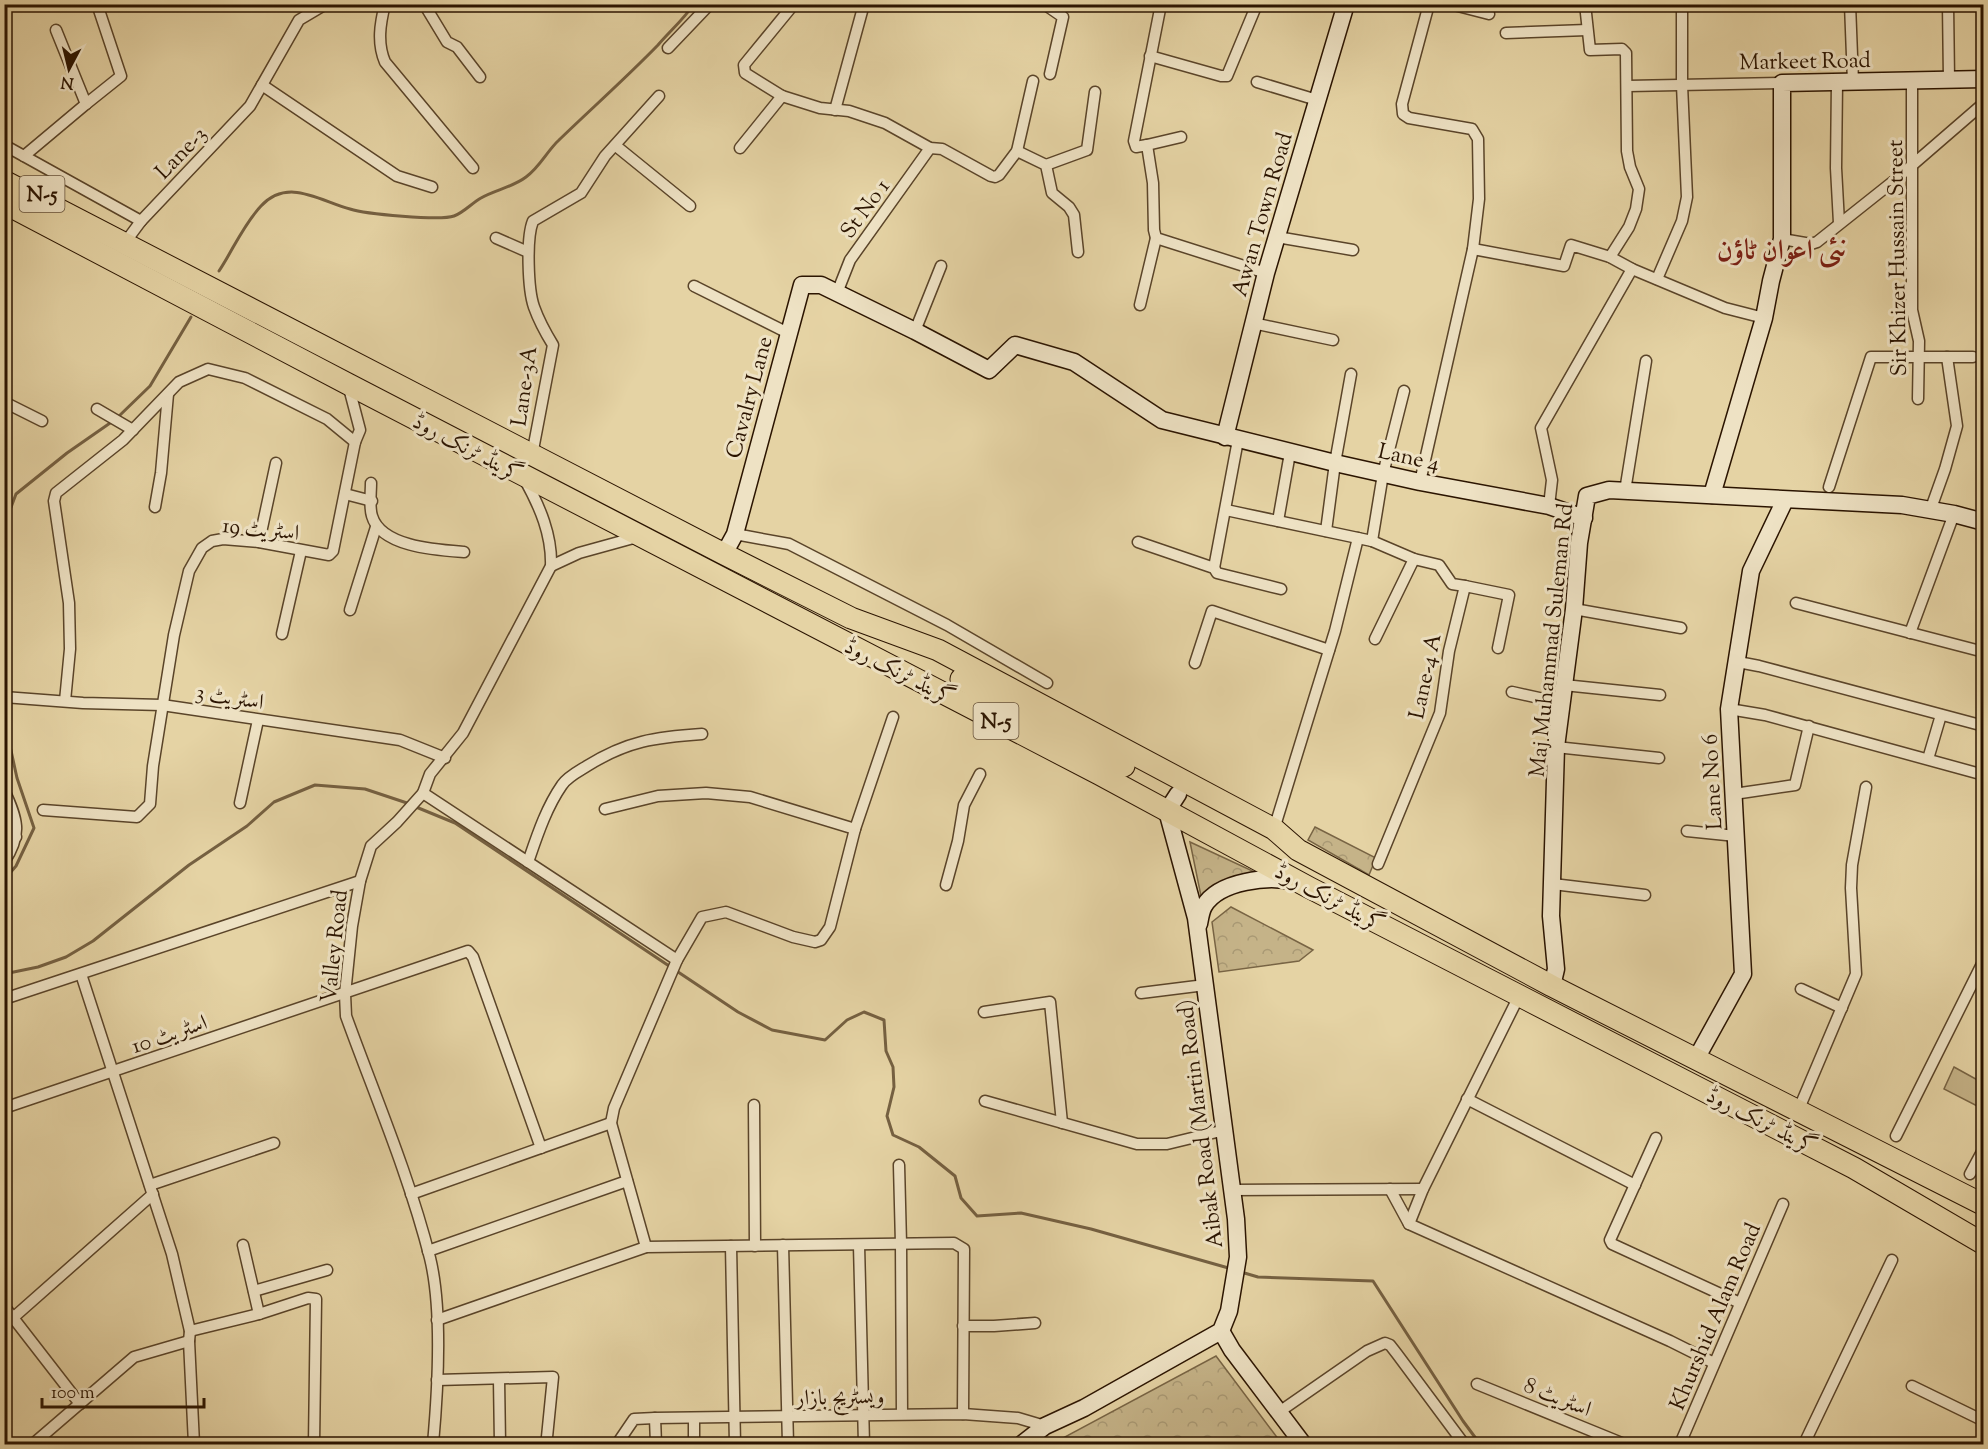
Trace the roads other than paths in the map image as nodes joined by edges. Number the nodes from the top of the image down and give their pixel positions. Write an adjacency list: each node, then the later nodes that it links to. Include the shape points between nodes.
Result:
1 (97, 4): 41 (street, via 122,76)
2 (326, 4): 33 (street, Lane-3, via 299,20)
3 (385, 4): 54 (street, via 380,36 385,62)
4 (424, 4): 25 (street, via 447,42 457,47)
5 (710, 4): 22 (street)
6 (794, 4): 38 (street, via 743,69)
7 (864, 4): 42 (street)
8 (1161, 4): 23 (street)
9 (1257, 4): 23 (street, via 1227,76)
10 (1346, 4): 39 (street, Awan Town Road)
11 (1429, 4): 67 (street, via 1402,114 1472,129 1476,134 1479,199)
12 (1450, 4): 18 (street)
13 (1586, 4): 20 (street)
14 (1682, 4): 34 (street)
15 (1850, 4): 31 (street)
16 (1948, 4): 28 (street)
17 (1049, 6): 24 (street, via 1063,17)
18 (1489, 14)
19 (56, 30): 41 (street)
20 (1587, 30): 21 (street); 35 (street, via 1590,50 1625,50)
21 (1506, 33)
22 (668, 48)
23 (1150, 56): 46 (street, via 1134,141 1136,147)
24 (1050, 74)
25 (480, 77)
26 (1983, 79): 28 (street, Markeet Road)
27 (1912, 80): 28 (street, Markeet Road); 31 (street, Markeet Road); 52 (street, Sir Khizer Hussain Street)
28 (1949, 80)
29 (1033, 81): 49 (street)
30 (1257, 82): 39 (street)
31 (1845, 82): 32 (street, Markeet Road); 61 (street, via 1836,168)
32 (1782, 83): 34 (street, Markeet Road); 65 (street)
33 (262, 85): 56 (street, via 397,177); 60 (street, Lane-3, via 250,106)
34 (1682, 85): 35 (street, Markeet Road); 75 (street, via 1687,196 1682,221)
35 (1628, 86): 71 (street, via 1627,151 1639,189 1629,227)
36 (1095, 92): 51 (street, via 1087,150)
37 (659, 96): 45 (street)
38 (782, 96): 42 (street); 47 (street)
39 (1317, 100): 62 (street, Awan Town Road)
40 (1983, 103): 52 (street)
41 (86, 104): 50 (street)
42 (835, 110): 48 (street, via 885,123)
43 (1181, 137): 46 (street)
44 (4, 145): 50 (street)
45 (616, 146): 58 (street); 69 (street, Lane-3A, via 604,156 581,194 533,221)
46 (1147, 146): 64 (street)
47 (740, 148)
48 (930, 148): 49 (street, via 942,149 995,177); 77 (street, St No 1, via 850,260)
49 (1017, 151): 51 (street)
50 (24, 156): 60 (street)
51 (1046, 165): 70 (street, via 1052,193 1074,215)
52 (1911, 165): 61 (street); 84 (street, Sir Khizer Hussain Street, via 1912,310)
53 (4, 168): 59 (highway, گرینڈ ٹرنک روڈ / N-5)
54 (473, 168)
55 (4, 181): 59 (highway, گرینڈ ٹرنک روڈ / N-5)
56 (432, 187)
57 (4, 203): 89 (highway, گرینڈ ٹرنک روڈ / N-5)
58 (690, 206)
59 (79, 220): 66 (highway, گرینڈ ٹرنک روڈ / N-5)
60 (141, 221): 66 (street, Lane-3)
61 (1839, 223): 65 (street, via 1814,244)
62 (1276, 237): 68 (street); 74 (street, Awan Town Road)
63 (496, 238): 69 (street)
64 (1156, 238): 74 (street); 78 (street)
65 (1782, 239): 79 (street)
66 (124, 244): 100 (highway, گرینڈ ٹرنک روڈ / N-5)
67 (1473, 249): 71 (street, via 1564,266 1571,245); 105 (street)
68 (1353, 250)
69 (528, 252): 100 (street, Lane-3A, via 533,303 553,345)
70 (1078, 252)
71 (1610, 257): 73 (street)
72 (941, 266): 81 (street)
73 (1632, 269): 75 (street); 113 (street, via 1541,428 1552,480)
74 (1266, 273): 80 (street, Awan Town Road)
75 (1657, 279): 79 (street, via 1725,308)
76 (694, 286): 82 (street)
77 (837, 293): 81 (street); 82 (street, Cavalry Lane, via 821,285 802,285)
78 (1140, 305)
79 (1764, 318): 110 (street)
80 (1253, 323): 83 (street); 97 (street, Awan Town Road)
81 (915, 331): 97 (street, Lane 4, via 989,370 1016,345 1074,362 1161,420)
82 (788, 333): 123 (street, Cavalry Lane)
83 (1333, 340)
84 (1919, 357): 85 (street); 92 (street, Sir Khizer Hussain Street); 107 (street, via 1871,357)
85 (1947, 357): 86 (street); 116 (street, via 1957,426)
86 (1972, 357)
87 (1646, 361): 108 (street)
88 (1351, 374): 102 (street)
89 (348, 384): 98 (street, اسٹریٹ 19, via 360,430); 104 (highway, گرینڈ ٹرنک روڈ / N-5)
90 (1404, 391): 103 (street)
91 (168, 394): 96 (street); 98 (street, via 179,382 207,369 245,378 327,420); 114 (street)
92 (1918, 399)
93 (4, 402): 95 (street)
94 (97, 409): 96 (street)
95 (42, 422)
96 (133, 430): 155 (street, via 54,496 69,603)
97 (1231, 439): 99 (street, Lane 4); 115 (street)
98 (355, 442): 109 (street, اسٹریٹ 19)
99 (1290, 453): 102 (street, Lane 4); 119 (street)
100 (532, 455): 131 (highway, گرینڈ ٹرنک روڈ / N-5)
101 (276, 463): 127 (street)
102 (1335, 463): 103 (street, Lane 4); 122 (street)
103 (1383, 474): 105 (street, Lane 4); 126 (street)
104 (523, 475): 124 (highway, گرینڈ ٹرنک روڈ / N-5); 133 (street, via 544,518 552,549)
105 (1420, 482): 113 (street, Lane 4)
106 (371, 483): 112 (street)
107 (1829, 487)
108 (1625, 491): 110 (street, Maj Muhammad Suleman Rd); 118 (street, Maj Muhammad Suleman Rd, via 1608,490 1587,496)
109 (345, 494): 112 (street); 129 (street, اسٹریٹ 19, via 333,551 329,555)
110 (1712, 495): 111 (street, Maj Muhammad Suleman Rd)
111 (1785, 500): 116 (street, Maj Muhammad Suleman Rd, via 1902,505); 148 (street, Lane No 6, via 1751,571)
112 (372, 501): 121 (street)
113 (1548, 506): 118 (street, Lane 4)
114 (155, 507)
115 (1226, 510): 119 (street); 134 (street)
116 (1930, 511): 117 (street, Maj Muhammad Suleman Rd)
117 (1954, 514): 120 (street, Maj Muhammad Suleman Rd); 142 (street)
118 (1584, 518): 138 (street, Maj Muhammad Suleman Rd)
119 (1278, 521): 122 (street)
120 (1983, 522)
121 (376, 527): 130 (street, via 412,546); 139 (street)
122 (1326, 531): 125 (street)
123 (735, 534): 131 (street, Cavalry Lane); 150 (street, via 789,544 947,625)
124 (640, 536): 133 (street, via 579,553); 175 (highway, گرینڈ ٹرنک روڈ / N-5)
125 (1358, 538): 126 (street); 146 (street)
126 (1372, 541): 132 (street)
127 (259, 542): 129 (street, اسٹریٹ 19); 157 (street, اسٹریٹ 19, via 212,541 195,557 174,635)
128 (1138, 542): 134 (street)
129 (301, 551): 143 (street)
130 (464, 552)
131 (724, 554): 140 (highway, گرینڈ ٹرنک روڈ / N-5)
132 (1414, 560): 135 (street, via 1440,565 1452,584); 144 (street)
133 (551, 566): 166 (street, Valley Road, via 463,733)
134 (1214, 568): 136 (street, via 1217,573)
135 (1465, 586): 145 (street, via 1509,595); 188 (street, Lane-4 A, via 1449,651 1440,713)
136 (1281, 589)
137 (1796, 603): 142 (street)
138 (1574, 609): 141 (street); 151 (street, Maj Muhammad Suleman Rd)
139 (350, 610)
140 (851, 618): 175 (highway, گرینڈ ٹرنک روڈ / N-5); 180 (highway, گرینڈ ٹرنک روڈ / N-5, via 938,650)
141 (1681, 628)
142 (1910, 633): 147 (street)
143 (282, 634)
144 (1375, 639)
145 (1498, 648)
146 (1329, 650): 149 (street, via 1212,611); 180 (street)
147 (1983, 652)
148 (1738, 662): 158 (street, Lane No 6); 159 (street)
149 (1195, 663)
150 (1047, 683)
151 (1564, 685): 153 (street); 156 (street, Maj Muhammad Suleman Rd)
152 (1512, 692): 156 (street)
153 (1660, 695)
154 (8, 697): 155 (street, اسٹریٹ 3)
155 (65, 701): 157 (street, اسٹریٹ 3)
156 (1562, 703): 165 (street, Maj Muhammad Suleman Rd)
157 (162, 705): 161 (street, اسٹریٹ 3); 178 (street, اسٹریٹ 19, via 150,804 145,810 137,817)
158 (1730, 709): 162 (street); 173 (street, Lane No 6)
159 (1941, 715): 163 (street); 168 (street)
160 (893, 717): 179 (street)
161 (258, 720): 166 (street, اسٹریٹ 3, via 400,740); 176 (street)
162 (1809, 726): 168 (street); 173 (street, via 1795,784)
163 (1983, 726)
164 (702, 734): 187 (street, via 630,744 580,770 562,784 539,829)
165 (1556, 747): 167 (street); 190 (street, Maj Muhammad Suleman Rd)
166 (445, 758): 174 (street, Valley Road, via 430,774)
167 (1659, 758)
168 (1928, 759): 170 (street)
169 (980, 774): 191 (street, via 964,805)
170 (1983, 775)
171 (1866, 787): 205 (street, via 1852,865 1856,974)
172 (4, 790): 184 (street, via 15,814)
173 (1734, 794): 183 (street, Lane No 6)
174 (415, 802): 187 (street); 189 (street, Valley Road, via 371,846)
175 (1173, 802): 185 (highway, گرینڈ ٹرنک روڈ / N-5, via 1232,821); 192 (highway, گرینڈ ٹرنک روڈ / N-5); 194 (street, Aibak Road (Martin Road))
176 (240, 803)
177 (605, 809): 179 (street, via 658,796 706,793 750,797)
178 (43, 810)
179 (855, 829): 196 (street, via 830,927 821,940 793,937 726,912 702,917)
180 (1274, 829): 185 (highway, گرینڈ ٹرنک روڈ / N-5)
181 (4, 830): 184 (street)
182 (1688, 831): 183 (street)
183 (1736, 836): 207 (street, Lane No 6, via 1743,974)
184 (16, 837): 186 (street)
185 (1298, 850): 199 (highway, گرینڈ ٹرنک روڈ / N-5)
186 (4, 862)
187 (528, 862): 196 (street)
188 (1378, 864)
189 (360, 881): 197 (street); 202 (street, Valley Road)
190 (1553, 884): 193 (street); 199 (street, Maj Muhammad Suleman Rd, via 1551,916 1556,969)
191 (946, 885)
192 (1310, 888): 194 (street, via 1291,881 1236,884 1216,894 1204,906); 203 (highway, گرینڈ ٹرنک روڈ / N-5)
193 (1644, 895)
194 (1198, 933): 198 (street, Aibak Road (Martin Road))
195 (1983, 960): 217 (street)
196 (674, 966): 214 (street)
197 (81, 974): 204 (street); 208 (street)
198 (1205, 985): 201 (street); 216 (street, Aibak Road (Martin Road))
199 (1552, 986): 207 (highway, گرینڈ ٹرنک روڈ / N-5)
200 (1801, 989): 205 (street)
201 (1142, 993)
202 (345, 994): 208 (street, اسٹریٹ 10); 220 (street, اسٹریٹ 10, via 468,951); 231 (street, Valley Road, via 346,1016)
203 (1520, 994): 209 (street); 223 (highway, گرینڈ ٹرنک روڈ / N-5)
204 (4, 999)
205 (1842, 1008): 213 (street)
206 (984, 1012): 215 (street, via 1050,1002)
207 (1696, 1059): 213 (highway, گرینڈ ٹرنک روڈ / N-5)
208 (114, 1072): 212 (street, اسٹریٹ 10); 229 (street)
209 (1467, 1100): 226 (street); 228 (street)
210 (985, 1101): 215 (street)
211 (754, 1105): 242 (street)
212 (4, 1108)
213 (1798, 1111): 233 (highway, گرینڈ ٹرنک روڈ / N-5)
214 (611, 1123): 220 (street); 225 (street)
215 (1062, 1124): 216 (street, via 1137,1144 1167,1144)
216 (1225, 1130): 230 (street, Aibak Road (Martin Road))
217 (1896, 1136)
218 (1656, 1138): 226 (street)
219 (274, 1143): 229 (street)
220 (541, 1148): 231 (street)
221 (1983, 1148): 224 (street)
222 (899, 1165): 236 (street)
223 (1854, 1168): 235 (highway); 237 (highway, گرینڈ ٹرنک روڈ / N-5)
224 (1970, 1174)
225 (627, 1181): 243 (street); 244 (street)
226 (1635, 1185): 248 (street, via 1610,1240 1612,1244)
227 (1390, 1189): 228 (street); 230 (street); 234 (street)
228 (1423, 1189): 234 (street)
229 (152, 1190): 251 (street); 256 (street, via 172,1254)
230 (1233, 1190): 255 (street, Aibak Road (Martin Road), via 1238,1257 1229,1311)
231 (411, 1194): 244 (street, Valley Road)
232 (1784, 1204): 248 (street, Khurshid Alam Road)
233 (1983, 1207)
234 (1409, 1224): 257 (street)
235 (1983, 1230)
236 (901, 1244): 240 (street); 254 (street, via 954,1243 964,1249); 264 (street)
237 (1983, 1244)
238 (243, 1245): 247 (street)
239 (783, 1245): 240 (street); 242 (street); 266 (street)
240 (859, 1245): 267 (street)
241 (731, 1246): 242 (street); 243 (street); 268 (street)
242 (755, 1246)
243 (646, 1247): 252 (street)
244 (428, 1251): 252 (street, Valley Road)
245 (1892, 1260): 290 (street)
246 (327, 1270): 247 (street)
247 (254, 1291): 250 (street)
248 (1740, 1303): 257 (street, Khurshid Alam Road)
249 (4, 1306): 251 (street)
250 (259, 1314): 256 (street); 275 (street, via 308,1298 316,1299)
251 (14, 1317): 262 (street)
252 (437, 1320): 259 (street, Valley Road)
253 (1035, 1323): 254 (street)
254 (963, 1326): 265 (street)
255 (1221, 1331): 263 (street); 272 (street)
256 (189, 1336): 262 (street, via 134,1357); 274 (street)
257 (1714, 1363): 289 (street, Khurshid Alam Road)
258 (499, 1379): 259 (street); 277 (street); 278 (street, via 553,1377)
259 (437, 1380): 276 (street, Valley Road)
260 (1477, 1384): 288 (street, اسٹریٹ 8)
261 (1912, 1386): 271 (street)
262 (80, 1404): 273 (street)
263 (1279, 1412): 286 (street); 287 (street, via 1384,1342)
264 (902, 1414): 265 (street, ویسٹریج بازار); 267 (street, ویسٹریج بازار)
265 (963, 1414): 272 (street, ویسٹریج بازار, via 1018,1418)
266 (787, 1416): 267 (street, ویسٹریج بازار); 268 (street, ویسٹریج بازار); 283 (street)
267 (864, 1416): 284 (street)
268 (735, 1417): 270 (street, ویسٹریج بازار); 282 (street)
269 (655, 1418): 270 (street, ویسٹریج بازار); 279 (street, ویسٹریج بازار, via 634,1419); 280 (street)
270 (694, 1418): 281 (street)
271 (1983, 1421)
272 (1045, 1426): 285 (street)
273 (33, 1444)
274 (194, 1444)
275 (314, 1444)
276 (433, 1444)
277 (500, 1444)
278 (548, 1444)
279 (617, 1444)
280 (656, 1444)
281 (694, 1444)
282 (735, 1444)
283 (788, 1444)
284 (864, 1444)
285 (1022, 1444)
286 (1303, 1444)
287 (1464, 1444)
288 (1624, 1444)
289 (1680, 1444)
290 (1804, 1444)

